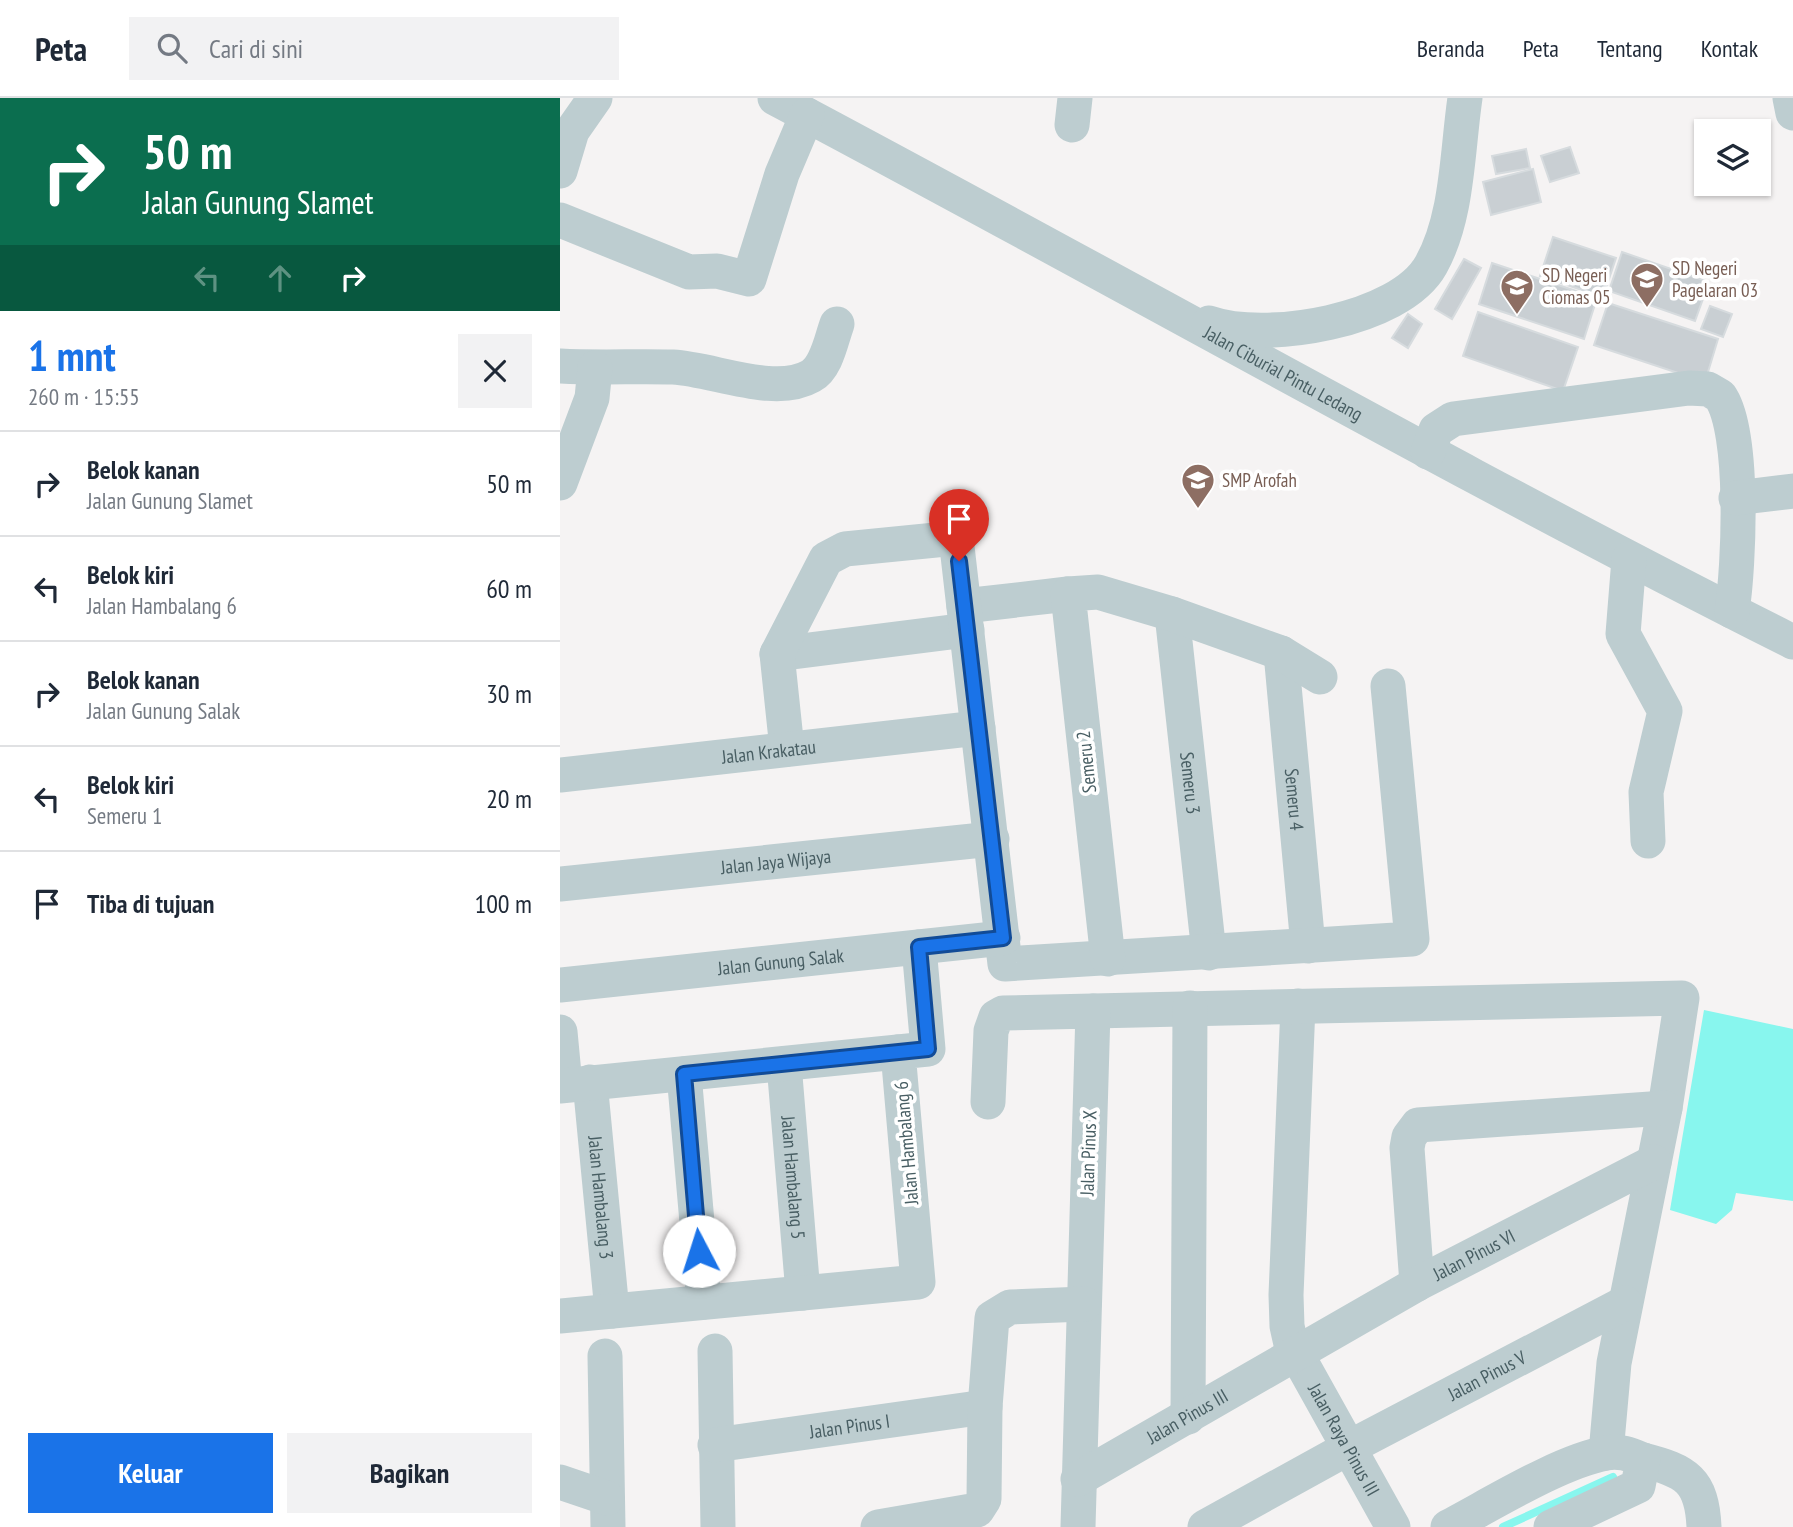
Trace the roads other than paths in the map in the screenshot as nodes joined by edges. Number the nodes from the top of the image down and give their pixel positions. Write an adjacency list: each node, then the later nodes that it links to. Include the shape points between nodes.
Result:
1 (595, 98): 7 (street, via 572,131)
2 (775, 98): 6 (street, Jalan Ciburial Pintu Ledang)
3 (1465, 98): 9 (street, via 1445,230 1429,268 1408,289 1364,311 1293,329 1223,328)
4 (1790, 98): 5 (street)
5 (1793, 113)
6 (807, 115): 8 (street, via 782,174 749,279 717,271 689,272); 9 (street, Jalan Ciburial Pintu Ledang)
7 (560, 171)
8 (560, 220)
9 (1166, 308): 13 (street, Jalan Ciburial Pintu Ledang)
10 (837, 324): 12 (street, via 822,366 801,380 743,380 676,368)
11 (560, 366): 12 (street)
12 (595, 368): 14 (street, via 592,398)
13 (1428, 452): 16 (street, via 1436,430 1447,420 1707,389 1720,396 1732,424); 17 (street, Jalan Ciburial Pintu Ledang)
14 (560, 483)
15 (1793, 491): 16 (street)
16 (1736, 498): 19 (street, via 1738,555)
17 (1629, 559): 19 (street, Jalan Ciburial Pintu Ledang); 31 (street, via 1623,634 1665,711 1646,792)
18 (1083, 593): 20 (street); 21 (street); 37 (street, Semeru 2)
19 (1732, 611): 22 (street, Jalan Ciburial Pintu Ledang)
20 (1172, 614): 23 (street); 36 (street, Semeru 3)
21 (965, 618): 24 (street); 24 (street, via 956,538 836,552 816,576); 27 (street)
22 (1793, 642)
23 (1281, 653): 25 (street); 34 (street, Semeru 4)
24 (777, 654): 28 (street)
25 (1320, 677)
26 (1388, 686): 34 (street, via 1412,939)
27 (978, 728): 28 (street, Jalan Krakatau); 30 (street)
28 (788, 749): 29 (street, Jalan Krakatau)
29 (560, 775)
30 (992, 839): 32 (street, Jalan Jaya Wijaya); 33 (street)
31 (1648, 841)
32 (560, 884)
33 (1003, 938): 35 (street, Jalan Gunung Salak); 37 (street, via 1005,964)
34 (1308, 946): 36 (street)
35 (919, 947): 38 (street, Jalan Gunung Salak); 43 (street, via 928,1049)
36 (1209, 953): 37 (street)
37 (1108, 959)
38 (560, 985)
39 (1298, 1006): 40 (street); 48 (street, via 1682,998); 58 (street, Jalan Raya Pinus III, via 1286,1295 1288,1336)
40 (1190, 1009): 41 (street); 61 (street)
41 (1093, 1012): 47 (street, via 996,1017 991,1031); 54 (street, Jalan Pinus X)
42 (560, 1032): 46 (street, Jalan Hambalang 3)
43 (898, 1052): 44 (street); 51 (street, Jalan Hambalang 6, via 918,1282)
44 (784, 1064): 45 (street); 51 (street, Jalan Hambalang 5)
45 (684, 1074): 46 (street); 52 (street)
46 (572, 1084): 55 (street, Jalan Hambalang 3)
47 (988, 1102)
48 (1665, 1108): 49 (street); 50 (street, via 1418,1125 1407,1147)
49 (1654, 1162): 50 (street, Jalan Pinus VI); 53 (street)
50 (1417, 1284): 58 (street, Jalan Pinus VI)
51 (803, 1293): 52 (street)
52 (704, 1302): 55 (street)
53 (1625, 1303): 63 (street, Jalan Pinus V); 64 (street, via 1611,1385)
54 (1084, 1304): 60 (street, via 1010,1307 992,1318); 66 (street, Jalan Pinus X)
55 (612, 1311): 56 (street)
56 (560, 1316)
57 (715, 1351): 62 (street)
58 (1296, 1352): 61 (street, Jalan Pinus III); 63 (street, Jalan Raya Pinus III)
59 (605, 1356): 68 (street)
60 (985, 1407): 62 (street, Jalan Pinus I); 71 (street, via 984,1499 977,1510)
61 (1188, 1417): 66 (street, Jalan Pinus III)
62 (715, 1445): 70 (street)
63 (1350, 1447): 73 (street, Jalan Pinus V); 74 (street, Jalan Raya Pinus III)
64 (1606, 1453): 65 (street, via 1625,1452); 75 (street, via 1561,1469)
65 (1643, 1460): 69 (street, via 1674,1468 1690,1478); 76 (street, via 1639,1486)
66 (1078, 1479): 72 (street, Jalan Pinus X)
67 (560, 1482): 68 (street)
68 (608, 1512)
69 (1711, 1521)
70 (718, 1527)
71 (878, 1527)
72 (1078, 1527)
73 (1205, 1527)
74 (1393, 1527)
75 (1448, 1527)
76 (1551, 1527)

